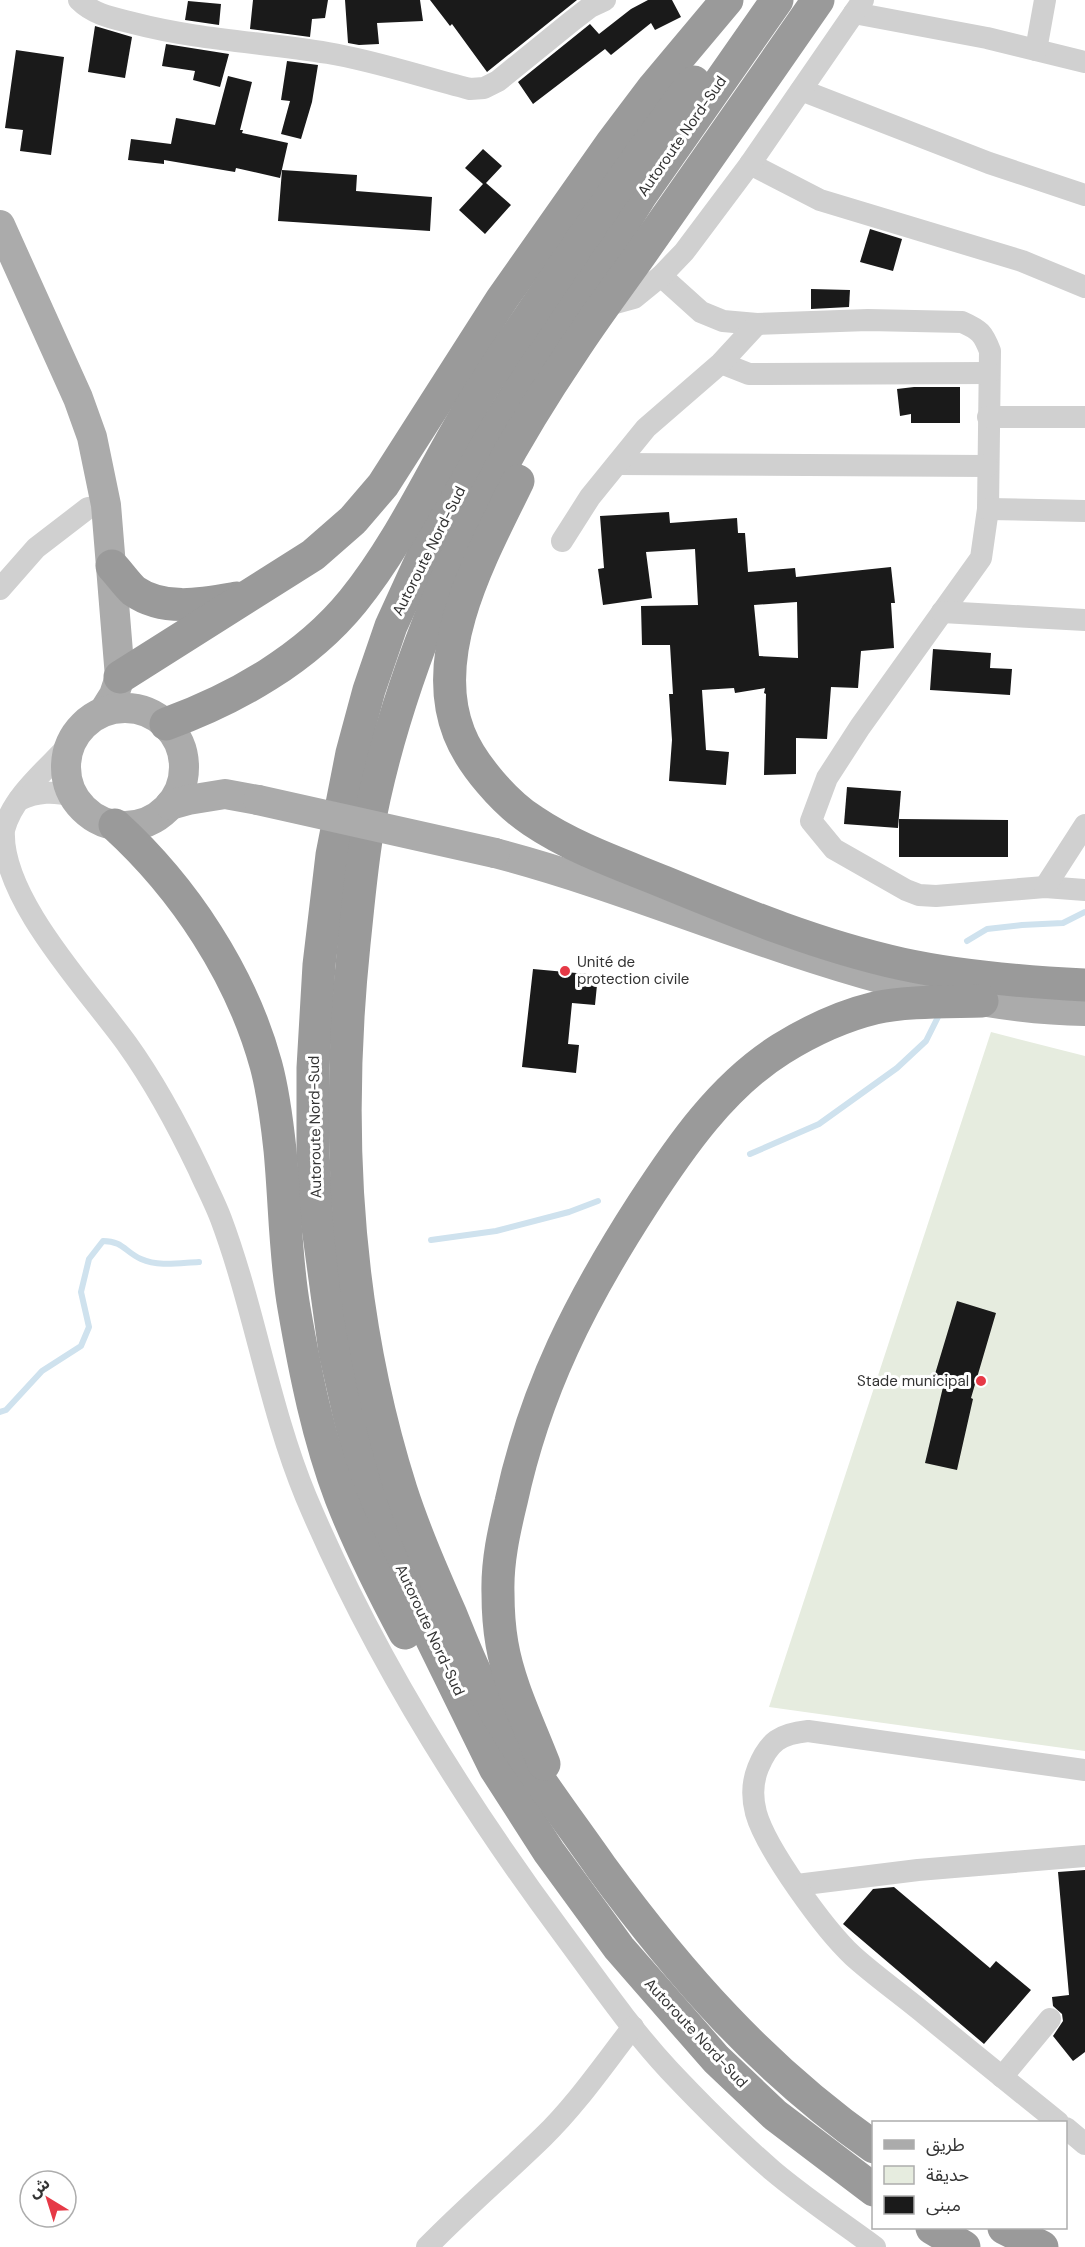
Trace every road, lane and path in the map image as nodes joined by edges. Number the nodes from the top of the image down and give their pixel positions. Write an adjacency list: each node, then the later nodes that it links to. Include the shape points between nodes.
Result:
1 (79, 0): 2 (street, via 102,15 149,28 336,54 477,89 498,81 590,7)
2 (605, 0)
3 (726, 0): 32 (highway, via 654,87 568,205 502,299 383,485 353,520 313,555)
4 (763, 0): 38 (highway, via 653,135 480,391 400,530 353,601 295,657 221,700)
5 (777, 0): 52 (highway, Autoroute Nord-Sud, via 641,195 495,429 423,556 391,626 369,690 332,855 319,965 313,1100 317,1220 332,1330 367,1482 411,1597)
6 (818, 0): 17 (highway, Autoroute Nord-Sud)
7 (1045, 0): 9 (street)
8 (858, 7): 9 (street); 11 (street)
9 (1036, 50): 10 (street)
10 (1085, 62)
11 (801, 90): 12 (street); 13 (street, via 989,163)
12 (750, 164): 15 (street, via 684,252); 16 (street, via 820,200 1022,261)
13 (1085, 195)
14 (0, 225): 26 (main road, via 78,398 92,437)
15 (661, 276): 17 (street, via 634,298); 18 (street, via 701,312 723,321)
16 (1085, 287)
17 (605, 306): 19 (highway, Autoroute Nord-Sud)
18 (758, 324): 20 (street); 21 (street, via 962,322 984,336 990,351)
19 (571, 353): 49 (highway, via 530,458 480,558 454,632 451,699 458,732 491,783 531,820 576,846 735,911 831,945 903,964 982,977); 54 (highway, Autoroute Nord-Sud, via 476,514 438,599 399,705 376,790 361,875 345,1048 348,1212 360,1318 401,1490 420,1546 480,1682 509,1735)
20 (721, 363): 21 (street, via 749,374); 24 (street, via 646,428)
21 (989, 373): 22 (street)
22 (988, 417): 23 (street); 25 (street)
23 (1085, 417)
24 (617, 464): 25 (street); 29 (street)
25 (987, 466): 27 (street)
26 (106, 505): 30 (main road); 31 (street, via 88,508 36,548)
27 (988, 509): 28 (street); 33 (street, via 981,558)
28 (1085, 510)
29 (562, 541)
30 (112, 566): 32 (highway, via 133,590 175,605); 35 (main road)
31 (0, 589)
32 (247, 597): 35 (highway)
33 (942, 612): 34 (street); 47 (street, via 827,778 811,821 834,849 919,895)
34 (1085, 620)
35 (120, 677): 36 (main road); 37 (main road)
36 (137, 709): 37 (main road); 38 (main road)
37 (104, 711): 39 (main road, via 78,730)
38 (166, 724): 40 (main road)
39 (69, 745): 42 (main road, via 67,780); 43 (street)
40 (183, 757): 41 (main road); 44 (main road, via 182,782)
41 (225, 794): 44 (main road); 50 (main road, bridge, via 495,854 582,878 842,967)
42 (73, 796): 43 (street, via 44,792); 45 (main road, via 84,810)
43 (15, 802): 58 (street, via 2,840 10,884 32,923 126,1043 163,1101 196,1165 221,1218 295,1469 361,1617 460,1788)
44 (170, 805): 45 (main road, via 145,822)
45 (115, 825): 52 (highway, via 154,864 200,926 249,1013 266,1066 280,1147 296,1316 312,1400 341,1497 405,1633)
46 (1085, 825): 47 (street)
47 (1045, 887): 48 (street)
48 (1085, 890)
49 (1085, 985)
50 (982, 1001): 51 (main road); 54 (highway, via 877,1007 830,1023 780,1050 738,1083 669,1164 579,1311 549,1374 521,1454 501,1544 498,1591 502,1643 510,1672)
51 (1085, 1011)
52 (470, 1716): 62 (highway, Autoroute Nord-Sud, via 495,1768 549,1852 619,1948 716,2059 775,2115)
53 (1085, 1770): 56 (street, via 808,1731 790,1733 775,1740 765,1752 753,1791 756,1814)
54 (562, 1812): 61 (highway, Autoroute Nord-Sud, via 683,1974 793,2084)
55 (1085, 1856): 56 (street)
56 (796, 1885): 59 (street, via 852,1955)
57 (1050, 2019): 59 (street)
58 (633, 2027): 65 (street, via 544,2136); 66 (street, via 668,2069 775,2172)
59 (1002, 2077): 60 (street)
60 (1057, 2121)
61 (872, 2146)
62 (872, 2189)
63 (934, 2229): 67 (highway)
64 (1006, 2229): 68 (highway)
65 (427, 2247)
66 (875, 2247)
67 (964, 2247)
68 (1042, 2247)

